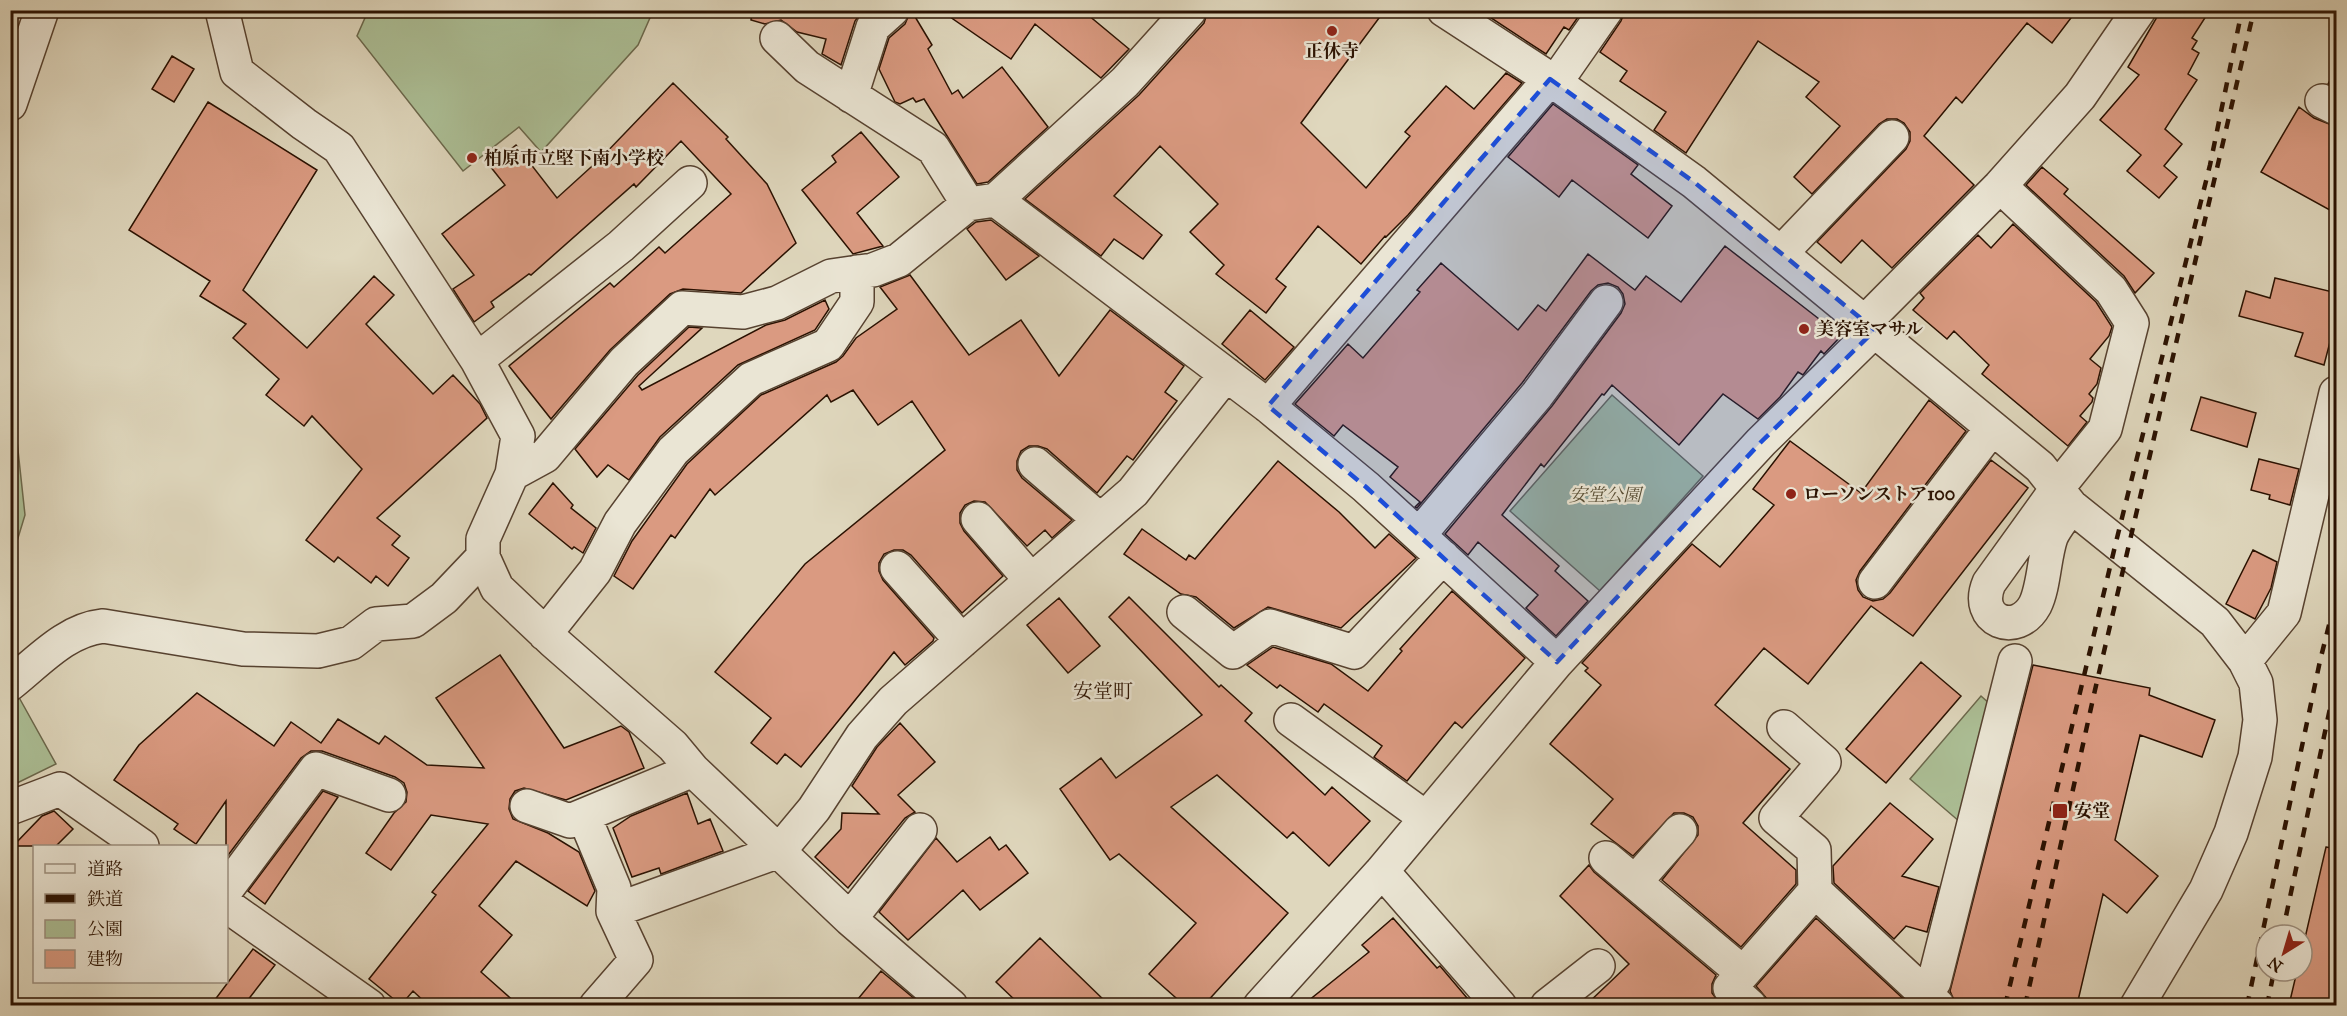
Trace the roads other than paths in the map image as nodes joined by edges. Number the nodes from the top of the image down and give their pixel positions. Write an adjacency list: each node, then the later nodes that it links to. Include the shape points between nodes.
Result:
1 (42, 10): 11 (street)
2 (222, 10): 20 (street, via 237,72 339,148)
3 (892, 10): 10 (street, via 873,27)
4 (1190, 10): 15 (street, via 1125,82)
5 (1443, 10): 9 (street)
6 (1606, 10): 9 (street)
7 (2137, 11): 14 (street, via 2080,96)
8 (777, 38): 10 (street, via 807,67)
9 (1553, 81): 16 (street, via 1694,182); 23 (street)
10 (851, 96): 15 (street, via 933,148)
11 (10, 104)
12 (1892, 136): 16 (street)
13 (690, 183): 20 (street, via 621,246)
14 (2000, 186): 19 (street); 27 (street, via 2111,290 2132,323 2105,429)
15 (982, 202): 17 (street, via 899,260); 21 (street)
16 (1781, 253): 19 (street)
17 (857, 272): 26 (street, via 831,276 777,303 742,312 682,308 624,362 545,456); 37 (street, via 857,302 828,345 751,379 673,451 620,523 594,571)
18 (1606, 302): 30 (street, via 1537,395)
19 (1870, 326): 24 (street); 41 (street)
20 (477, 360): 26 (street, via 518,436)
21 (1226, 374): 23 (street); 29 (street, via 1133,492)
22 (2337, 393): 40 (street, via 2284,613)
23 (1268, 406): 30 (street)
24 (1992, 428): 27 (street, via 2040,467); 35 (street)
25 (1035, 464): 29 (street)
26 (512, 474): 31 (street, via 483,539)
27 (2064, 498): 40 (street, via 2214,622)
28 (978, 519): 34 (street)
29 (1100, 520): 34 (street)
30 (1419, 535): 32 (street)
31 (483, 557): 37 (street, via 497,588); 42 (street, via 444,598 413,621 376,624 351,643 318,651 243,650 103,626 86,628 72,634)
32 (1443, 557): 36 (street, via 1366,660 1270,626 1233,652); 41 (street)
33 (897, 568): 38 (street)
34 (1031, 580): 38 (street)
35 (1875, 582)
36 (1184, 612)
37 (545, 634): 45 (street, via 673,746)
38 (962, 641): 54 (street, via 893,701 862,736 814,809)
39 (2015, 661): 65 (street)
40 (2245, 661): 73 (street, via 2256,683 2260,720 2255,757 2206,890)
41 (1557, 662): 50 (street)
42 (10, 684)
43 (1291, 720): 50 (street)
44 (1784, 727): 59 (street, via 1824,762 1776,818 1814,850)
45 (693, 770): 49 (street); 54 (street)
46 (389, 795): 58 (street, via 316,769)
47 (527, 806): 49 (street, via 570,821)
48 (10, 808): 53 (street, via 60,789)
49 (584, 816): 61 (street, via 614,888)
50 (1426, 818): 56 (street)
51 (920, 830): 62 (street)
52 (1680, 831): 57 (street)
53 (141, 845)
54 (778, 851): 61 (street); 62 (street)
55 (1606, 858): 57 (street)
56 (1382, 870): 69 (street); 70 (street)
57 (1635, 882): 64 (street)
58 (228, 887)
59 (1815, 891): 64 (street); 65 (street)
60 (228, 906): 66 (street)
61 (613, 911): 67 (street, via 636,960)
62 (850, 919): 68 (street)
63 (1598, 966): 71 (street)
64 (1743, 973): 72 (street, via 1730,988)
65 (1936, 994)
66 (369, 1005)
67 (596, 1005)
68 (951, 1005)
69 (1260, 1005)
70 (1500, 1005)
71 (1548, 1005)
72 (1750, 1005)
73 (2137, 1005)

